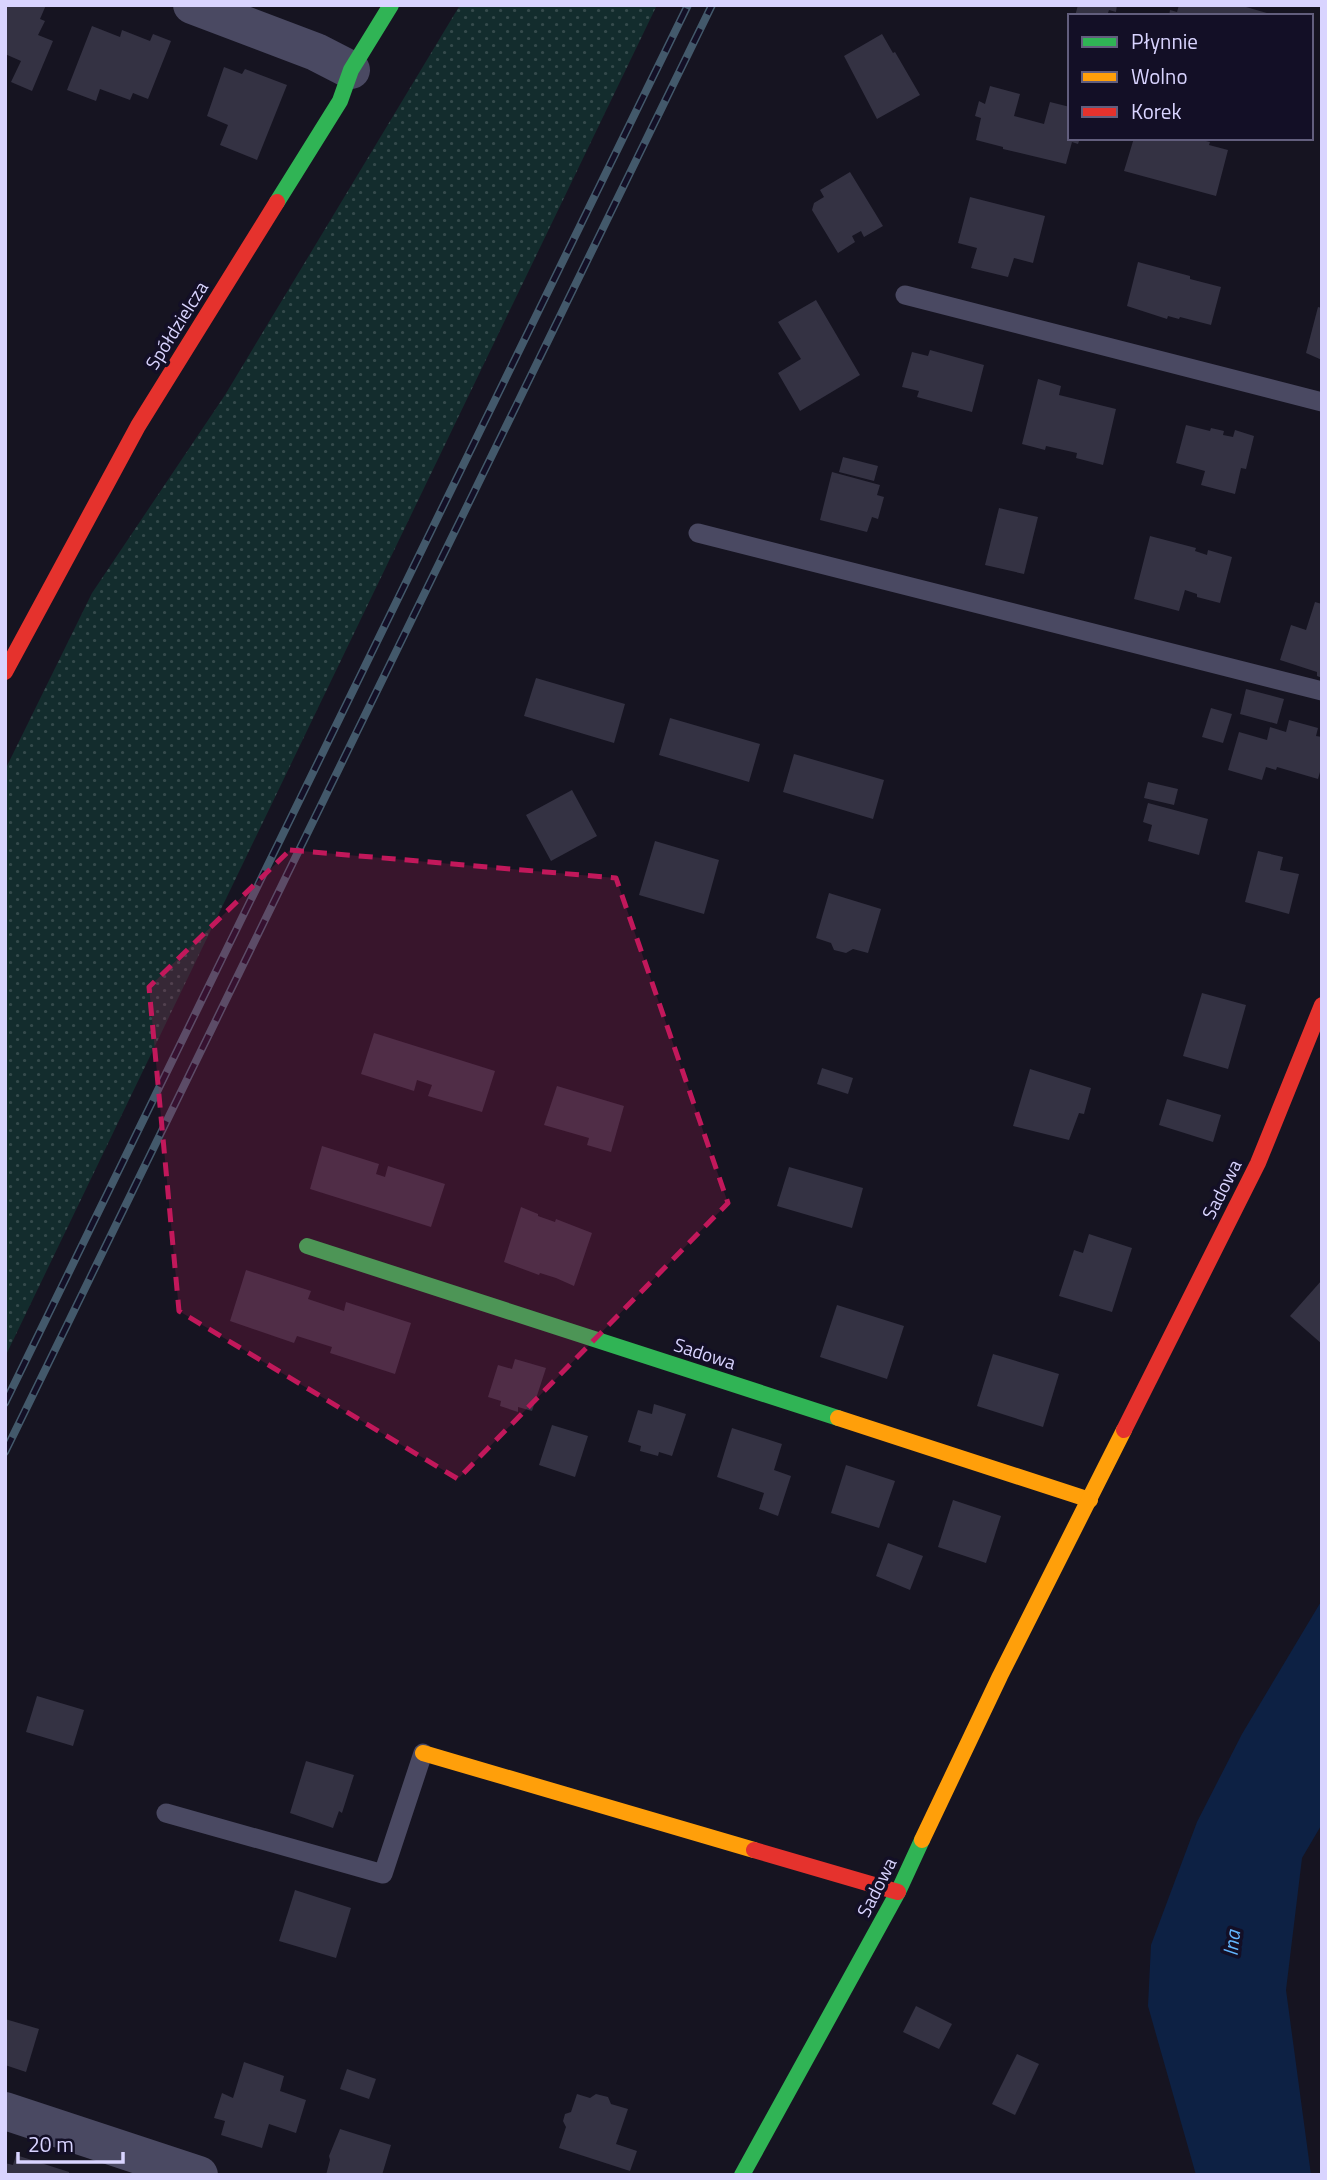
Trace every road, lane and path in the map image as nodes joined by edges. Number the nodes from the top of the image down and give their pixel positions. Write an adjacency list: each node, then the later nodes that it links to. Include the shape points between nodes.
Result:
1 (192, 5): 3 (street)
2 (391, 5): 3 (street, Spółdzielcza)
3 (351, 70): 7 (street, Spółdzielcza, via 340,101 138,426)
4 (905, 295): 5 (lane)
5 (1322, 402)
6 (698, 533): 8 (lane)
7 (5, 672)
8 (1322, 691)
9 (1322, 1005): 11 (street, Sadowa, via 1258,1163)
10 (307, 1247): 11 (street, Sadowa)
11 (1090, 1500): 14 (street, Sadowa)
12 (423, 1753): 13 (lane, via 383,1874); 14 (street)
13 (166, 1813)
14 (898, 1892): 17 (street, Sadowa)
15 (5, 2111): 16 (street)
16 (199, 2175)
17 (742, 2175)

